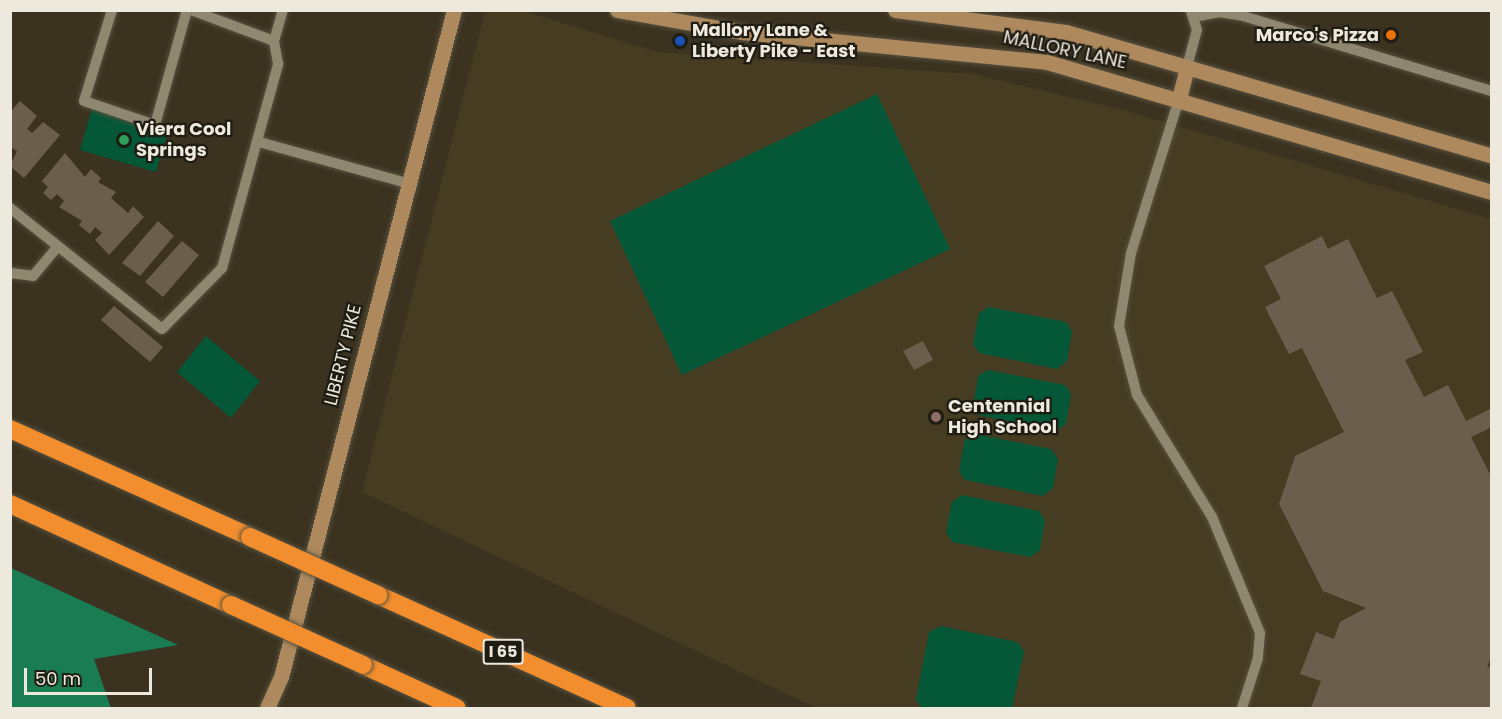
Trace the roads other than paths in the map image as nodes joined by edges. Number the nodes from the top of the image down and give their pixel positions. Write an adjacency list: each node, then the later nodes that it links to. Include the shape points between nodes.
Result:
1 (111, 10): 2 (lane, via 84,101 155,124)
2 (189, 10): 8 (lane)
3 (284, 10): 8 (lane)
4 (454, 10): 14 (main road, LIBERTY PIKE)
5 (617, 10): 11 (main road, MALLORY LANE, via 742,32 1011,56)
6 (895, 10): 9 (main road, MALLORY LANE, via 1019,23)
7 (1192, 14): 9 (lane, via 1197,30); 10 (lane, via 1219,12 1243,16)
8 (274, 41): 12 (lane, via 278,64)
9 (1187, 67): 11 (main road); 13 (main road, MALLORY LANE)
10 (1491, 91)
11 (1179, 99): 15 (main road, MALLORY LANE); 24 (lane, via 1131,253 1119,326 1137,395 1212,518 1260,633 1258,658)
12 (259, 142): 14 (lane); 17 (lane, via 222,268 162,328)
13 (1491, 156)
14 (407, 183): 21 (main road, LIBERTY PIKE, via 281,677)
15 (1491, 192)
16 (10, 208): 17 (lane)
17 (57, 247): 18 (lane, via 33,276)
18 (10, 273)
19 (10, 429): 23 (highway, I 65, bridge)
20 (10, 504): 22 (highway, bridge)
21 (267, 708)
22 (457, 708)
23 (627, 708)
24 (1242, 708)

